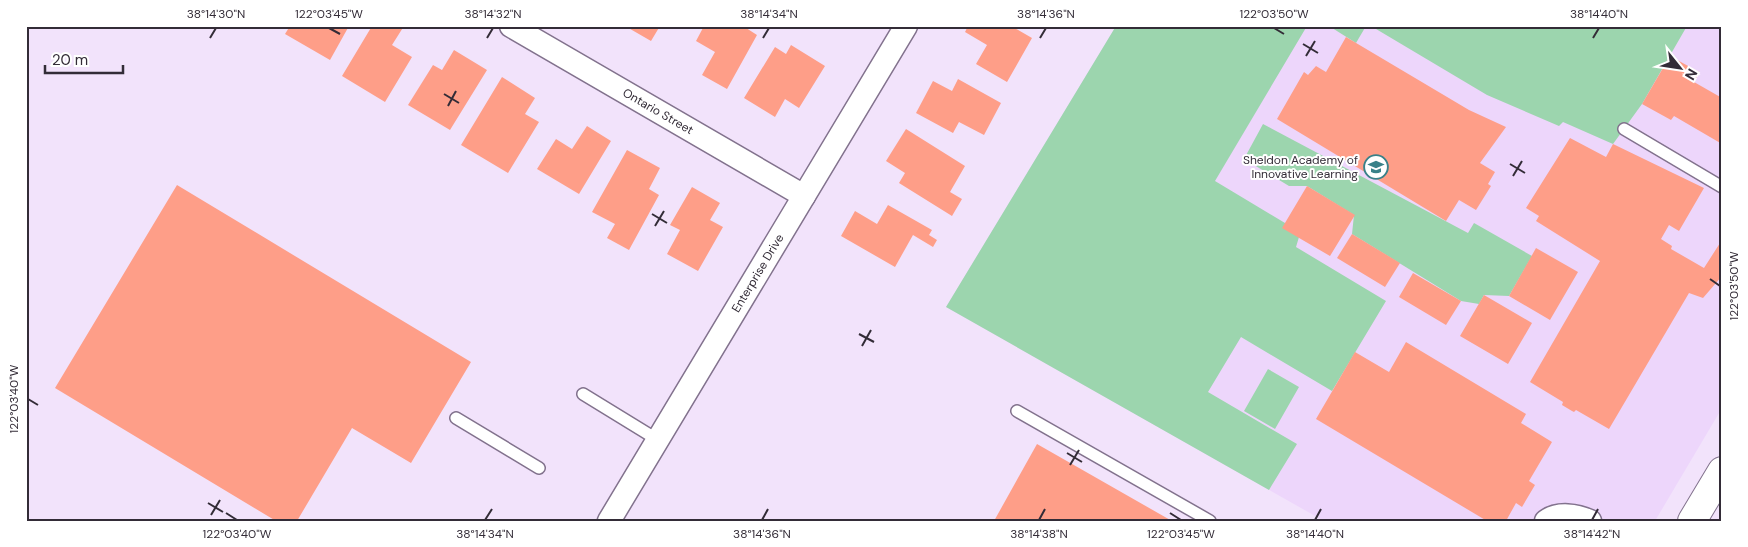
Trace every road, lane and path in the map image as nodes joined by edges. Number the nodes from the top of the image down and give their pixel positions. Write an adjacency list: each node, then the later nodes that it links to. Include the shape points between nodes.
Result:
1 (906, 26): 5 (street, Enterprise Drive)
2 (514, 27): 5 (street, Ontario Street)
3 (1624, 129): 4 (lane)
4 (1722, 186)
5 (804, 196): 9 (street, Enterprise Drive)
6 (583, 394): 9 (lane)
7 (1017, 410): 13 (lane)
8 (456, 418): 10 (lane)
9 (658, 440): 12 (street, Enterprise Drive)
10 (539, 468)
11 (1722, 471): 16 (street)
12 (609, 521)
13 (1210, 521)
14 (1546, 521): 15 (street, via 1571,515)
15 (1590, 521)
16 (1692, 521)

